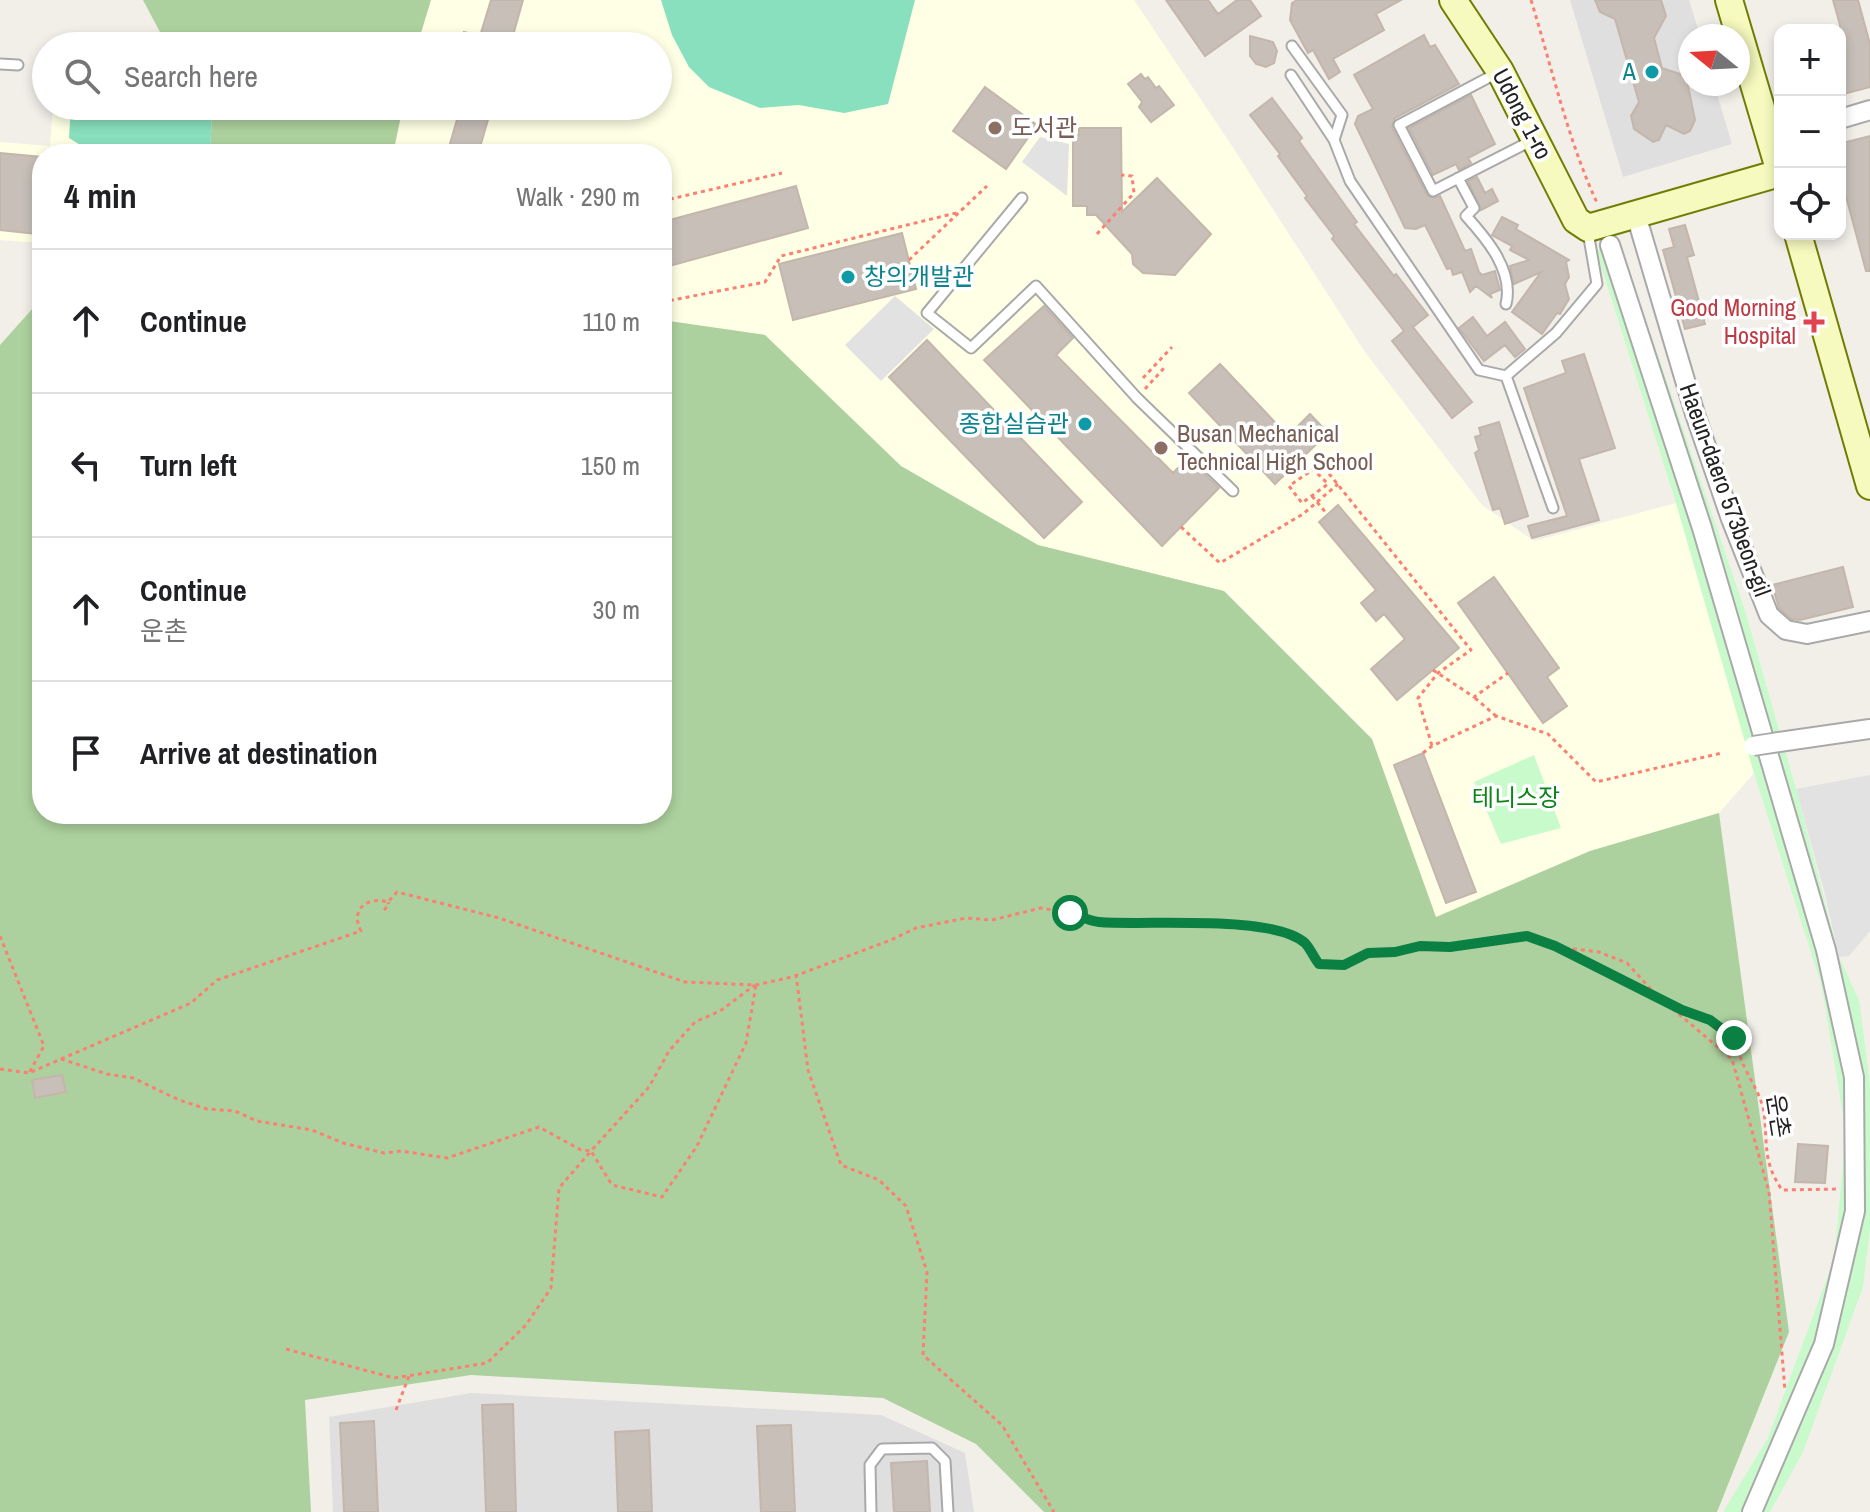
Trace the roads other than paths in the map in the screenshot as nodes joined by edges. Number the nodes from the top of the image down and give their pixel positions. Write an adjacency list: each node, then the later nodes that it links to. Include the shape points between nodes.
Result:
1 (1729, 0): 10 (main road)
2 (1459, 4): 6 (main road, Udong 1-ro)
3 (1292, 46): 12 (lane, via 1342,115)
4 (0, 64): 5 (lane)
5 (18, 65)
6 (1500, 71): 11 (main road, Udong 1-ro); 14 (lane, via 1399,125 1433,191)
7 (1291, 75): 12 (lane)
8 (1870, 110): 9 (street)
9 (1846, 117)
10 (1774, 133)
11 (1536, 139): 14 (lane); 17 (main road, Udong 1-ro, via 1576,220)
12 (1334, 140): 20 (lane, via 1350,181 1479,370)
13 (1774, 175): 16 (main road)
14 (1458, 178): 19 (lane, via 1474,208 1466,216 1501,266 1509,291)
15 (1022, 198): 22 (lane, via 927,313 971,348 1036,286 1137,398)
16 (1636, 215): 17 (main road); 24 (street, Haeun-daero 573beon-gil, via 1695,414 1769,615 1786,630 1807,634)
17 (1601, 232): 20 (lane, Udong 1-ro, via 1597,284 1556,333); 29 (street, via 1702,528 1826,950 1854,1077 1855,1211 1824,1344)
18 (1800, 240): 21 (main road)
19 (1506, 304)
20 (1506, 376): 23 (lane)
21 (1870, 486)
22 (1233, 491)
23 (1553, 508)
24 (1870, 621)
25 (1870, 729): 26 (street, bridge)
26 (1753, 746)
27 (871, 1512): 28 (lane, via 870,1465 882,1449 932,1448 945,1461)
28 (948, 1512)
29 (1752, 1512)

